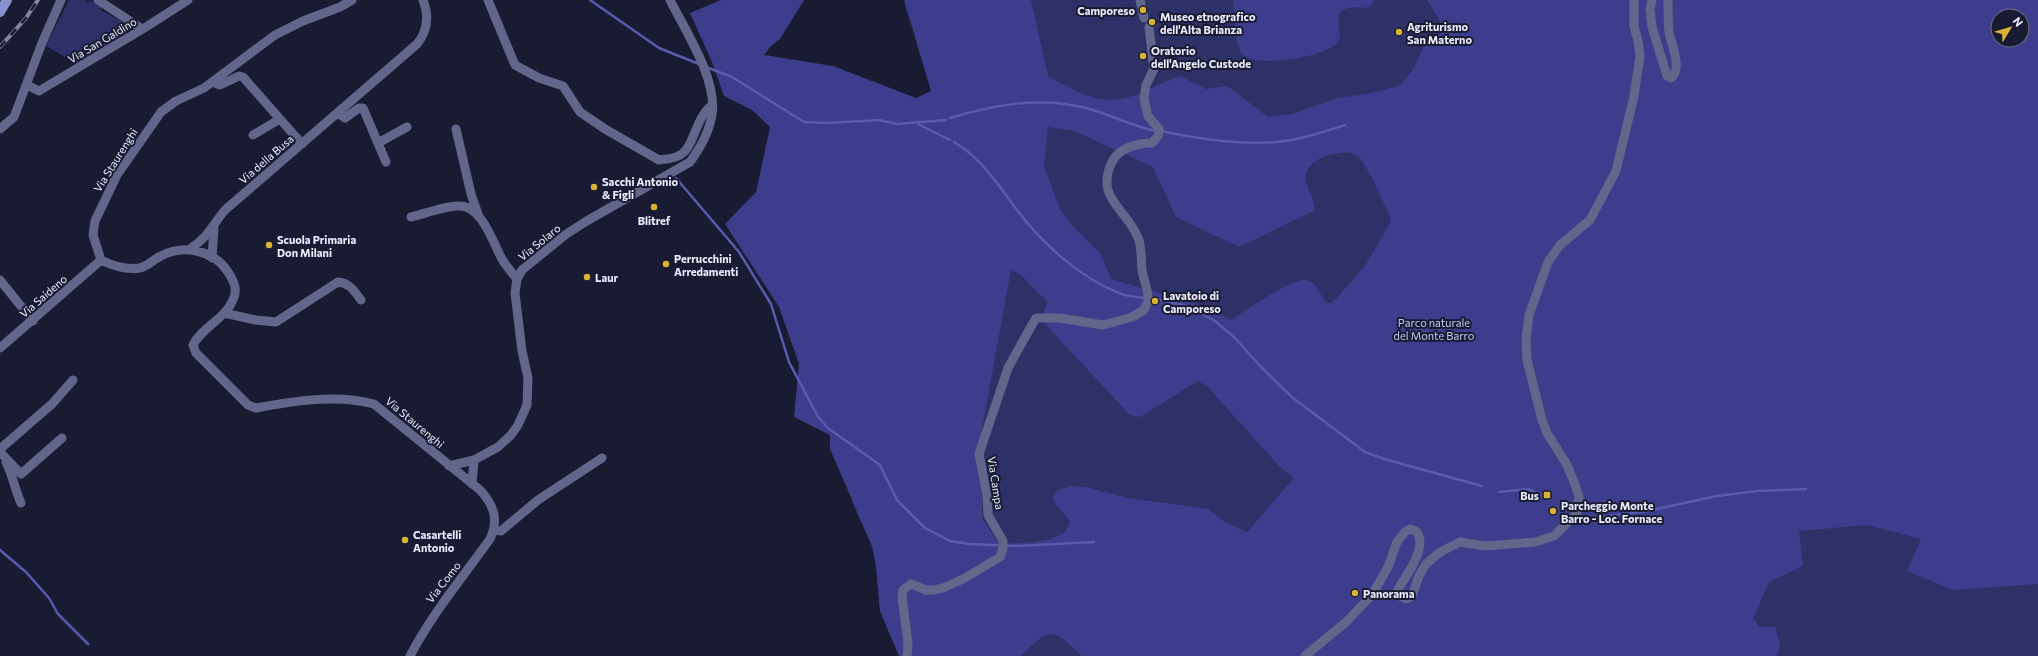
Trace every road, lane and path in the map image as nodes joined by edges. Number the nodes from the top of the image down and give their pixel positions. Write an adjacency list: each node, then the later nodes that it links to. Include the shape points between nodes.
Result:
1 (8, 0): 13 (main road)
2 (61, 0): 18 (street)
3 (98, 0): 16 (street)
4 (188, 0): 16 (street, Via San Galdino)
5 (352, 0): 17 (street, Via Staurenghi, via 275,35)
6 (423, 0): 20 (street, Via della Busa, via 427,20 422,38)
7 (488, 0): 19 (street, via 515,65 539,78 563,86 580,112 660,160 679,156 691,143 694,130 704,111)
8 (670, 0): 19 (street, via 706,74 712,91)
9 (1140, 0): 14 (street)
10 (1634, 0): 52 (street, via 1634,26 1640,56 1634,96 1616,171 1590,220 1560,246 1548,262 1528,321 1526,339 1527,360 1542,420 1574,482 1579,496 1577,513 1554,536 1535,542 1485,546 1460,542 1440,552 1426,564 1418,576 1412,596 1406,599 1400,596 1398,589 1413,565 1420,541 1416,532 1410,529 1397,542 1388,567 1372,595 1346,622)
11 (1652, 0): 12 (street, via 1652,27 1667,76 1671,78 1675,74 1676,61 1669,33)
12 (1668, 0)
13 (0, 12)
14 (1144, 18)
15 (1149, 27): 51 (street, Via Campa, via 1154,69 1146,85 1144,99 1148,116 1159,132 1152,143 1126,148 1114,157 1106,183 1110,197 1139,239 1148,301 1144,310 1132,317 1103,325 1060,318 1036,318 1033,322 1008,368 979,454 988,515 1003,541 1004,548 1000,557 953,584 934,590 926,590 911,584 903,590)
16 (142, 30): 18 (street, Via San Galdino, via 39,91)
17 (212, 82): 21 (street, via 220,85 239,76 243,77); 34 (street, Via Staurenghi, via 161,112 117,176 95,221 93,235)
18 (27, 85): 23 (street, via 14,117)
19 (713, 109): 35 (street, Via Solaro, via 702,147 690,162 565,235 522,270)
20 (338, 113): 26 (street, via 345,118 363,108); 27 (street, Via della Busa)
21 (280, 119): 25 (street); 27 (street)
22 (407, 127): 26 (street)
23 (0, 129)
24 (456, 129): 29 (street)
25 (253, 135)
26 (378, 143): 28 (street)
27 (302, 144): 31 (street, Via della Busa, via 225,210)
28 (386, 162)
29 (478, 215): 30 (street, via 470,208 459,206); 35 (street, via 503,260)
30 (411, 217)
31 (214, 228): 32 (street); 33 (street)
32 (190, 249): 33 (street, Via Staurenghi, via 202,251); 34 (street, Via Staurenghi, via 179,249 140,268 112,266)
33 (212, 258): 38 (street, Via Staurenghi, via 225,267 236,289 234,299)
34 (101, 260): 39 (street, Via Saideno)
35 (517, 279): 45 (street, via 515,293 528,378 527,405 512,435 498,447)
36 (0, 280): 39 (street)
37 (361, 300): 38 (street, via 350,286 338,282 276,322)
38 (224, 313): 46 (street, Via Staurenghi, via 197,338 194,345 196,354 248,405 256,408 328,400 358,400 374,404)
39 (32, 321): 40 (street, Via Saideno)
40 (0, 348)
41 (73, 380): 43 (street, via 52,404)
42 (62, 438): 43 (street, via 21,474)
43 (1, 452): 48 (street, via 15,481)
44 (602, 458): 49 (street, via 538,500 501,531)
45 (474, 460): 46 (street); 47 (street)
46 (449, 466): 47 (street, Via Staurenghi)
47 (472, 484): 49 (street, via 489,500 494,515)
48 (21, 503)
49 (494, 530): 50 (street, Via Como, via 425,627)
50 (410, 656)
51 (907, 656)
52 (1306, 656)

